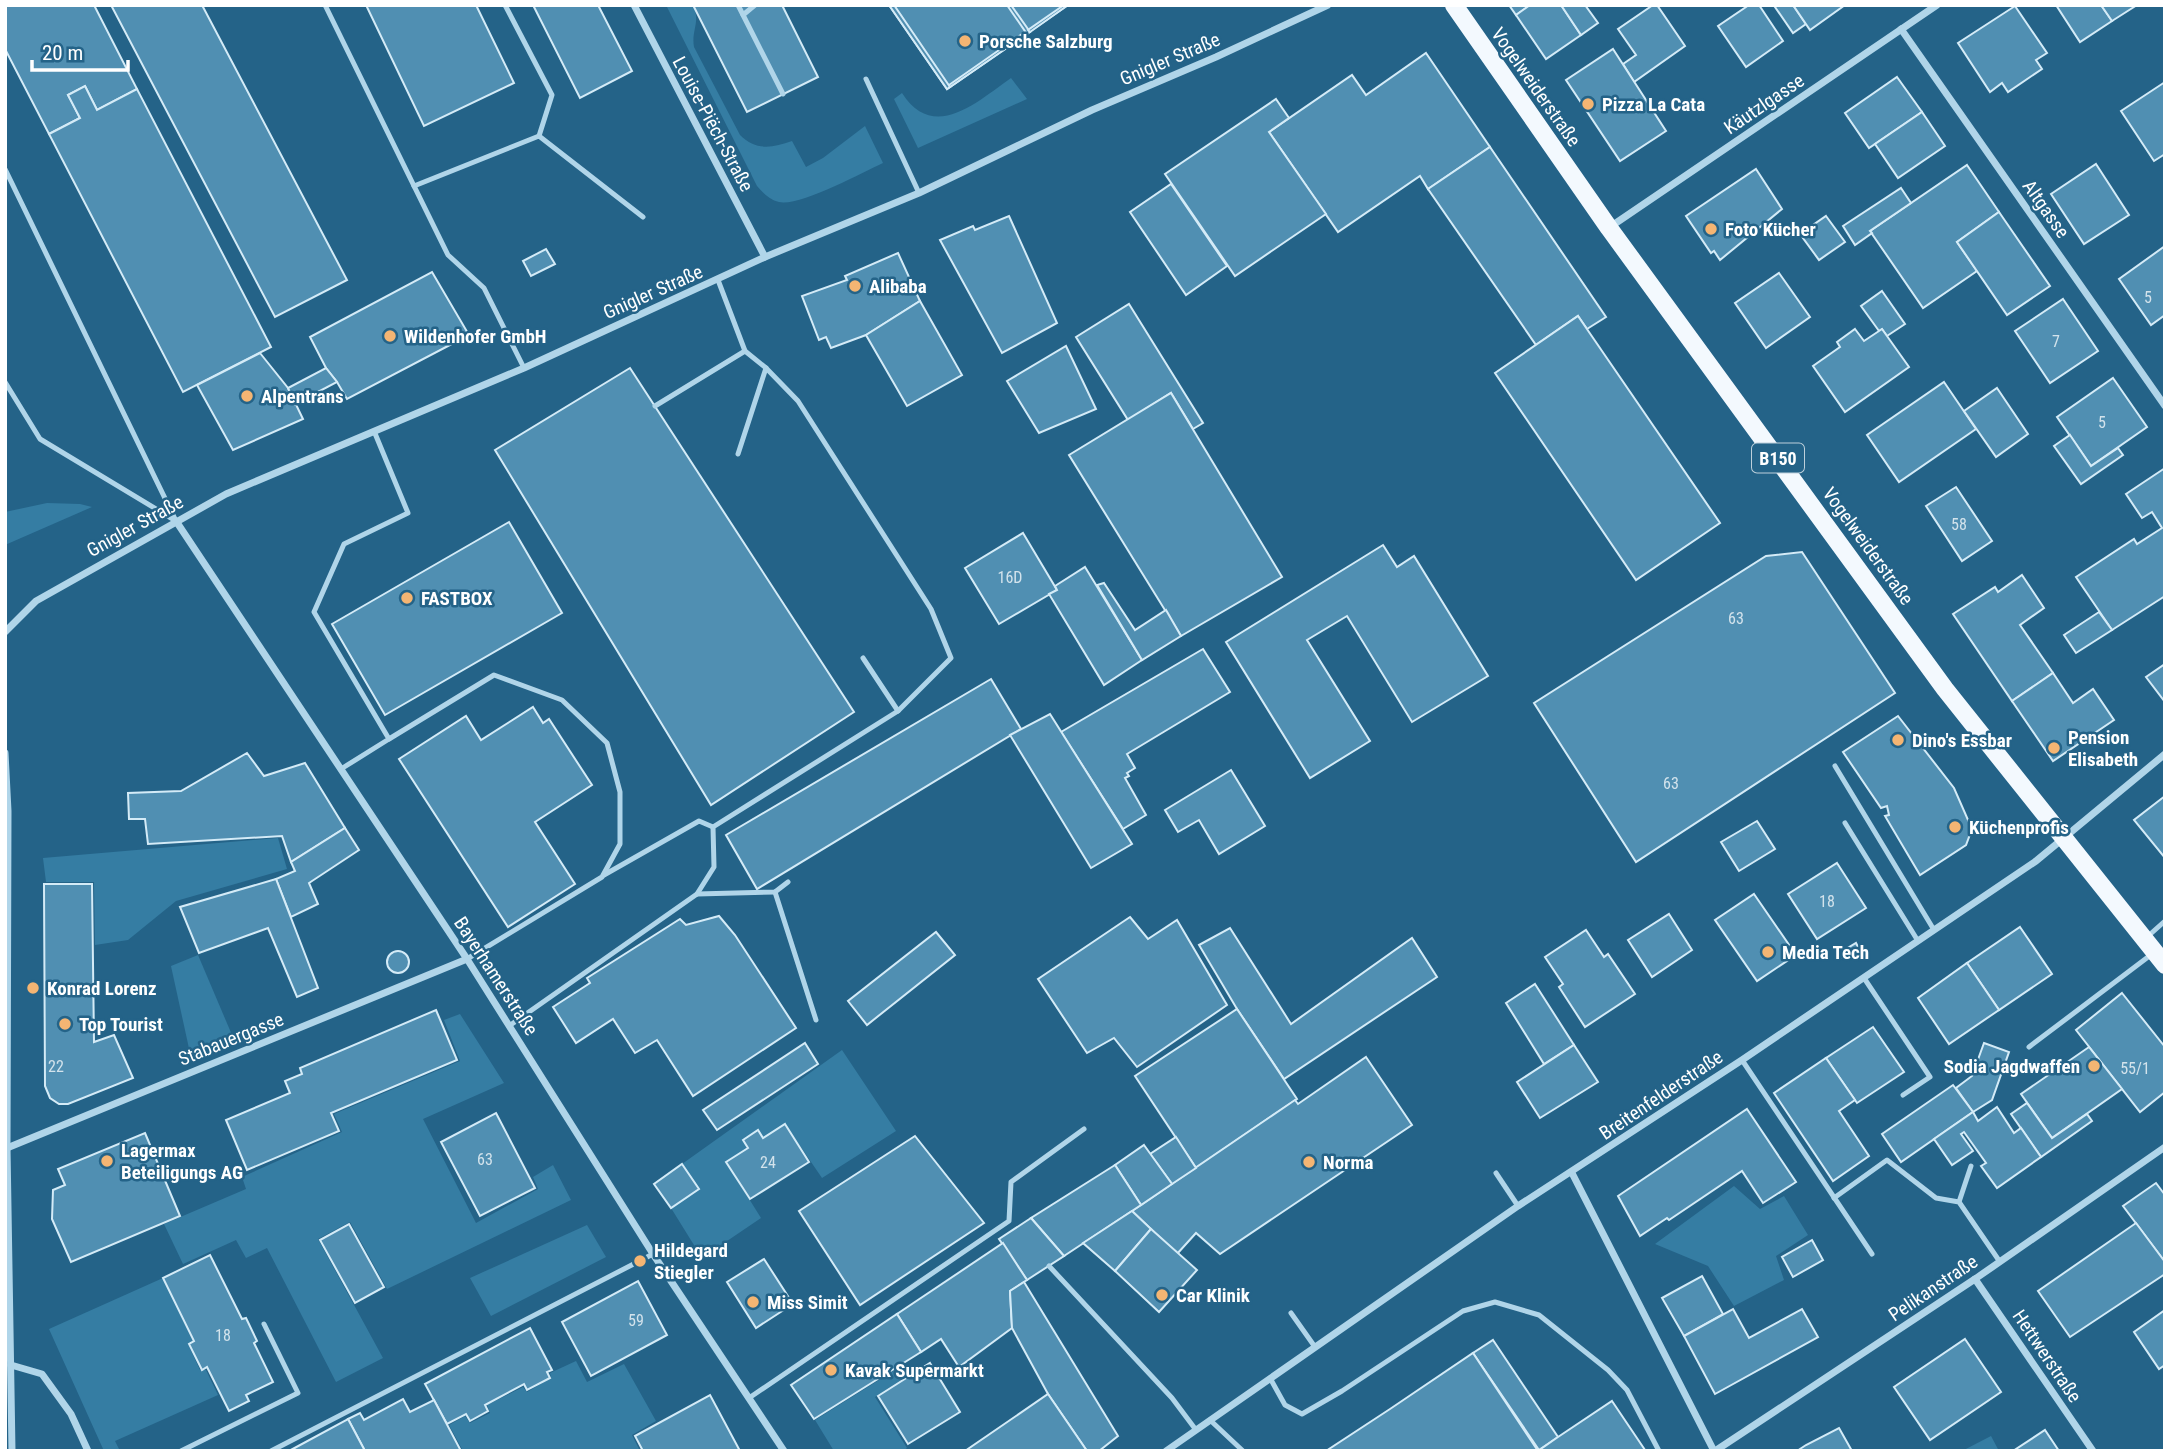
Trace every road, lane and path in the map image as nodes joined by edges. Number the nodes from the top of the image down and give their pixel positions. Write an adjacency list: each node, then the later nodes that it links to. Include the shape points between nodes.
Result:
1 (325, 5): 15 (lane)
2 (505, 5): 13 (lane, via 552,95)
3 (634, 5): 19 (street, Louise-Piëch-Straße)
4 (738, 5): 9 (lane)
5 (755, 5): 9 (lane)
6 (1328, 5): 16 (street, Gnigler Straße)
7 (1454, 5): 18 (main road, Vogelweiderstraße / B150)
8 (1937, 5): 10 (street, Käutzlgasse)
9 (743, 15): 12 (lane)
10 (1901, 29): 18 (street, Käutzlgasse); 26 (street, Altgasse)
11 (866, 79): 16 (lane)
12 (783, 94)
13 (539, 136): 15 (lane); 17 (lane)
14 (5, 169): 29 (lane)
15 (414, 186): 22 (lane, via 448,255 484,288)
16 (919, 193): 19 (street, Gnigler Straße)
17 (643, 217)
18 (1609, 228): 40 (main road, Vogelweiderstraße / B150, via 1945,689)
19 (765, 257): 20 (street, Gnigler Straße)
20 (718, 280): 21 (lane); 22 (street, Gnigler Straße)
21 (745, 351): 23 (lane); 25 (lane)
22 (524, 368): 27 (street, Gnigler Straße)
23 (766, 368): 28 (lane); 32 (lane, via 798,401 909,574 931,609 951,658)
24 (5, 382): 29 (lane, via 40,439)
25 (655, 406)
26 (2165, 406)
27 (374, 431): 29 (street, Gnigler Straße, via 226,494); 33 (lane, via 408,513 344,544 314,612)
28 (738, 454)
29 (176, 521): 30 (street, Gnigler Straße, via 36,601); 37 (street, Bayerhamerstraße)
30 (5, 632)
31 (863, 658): 32 (lane)
32 (898, 711): 39 (lane)
33 (389, 739): 37 (lane); 41 (lane, via 494,675 562,699 607,743 620,792 620,844)
34 (5, 753): 58 (street)
35 (2165, 754): 40 (street, Breitenfelderstraße)
36 (1835, 766): 46 (lane)
37 (341, 769): 49 (street, Bayerhamerstraße)
38 (1845, 823): 47 (lane)
39 (713, 827): 41 (lane, via 699,821); 44 (lane, via 714,867)
40 (2064, 838): 46 (street, Breitenfelderstraße); 48 (main road, Vogelweiderstraße / B150)
41 (601, 877): 49 (lane)
42 (788, 882): 43 (lane)
43 (775, 892): 44 (lane); 51 (lane)
44 (697, 894): 52 (lane)
45 (2165, 922): 48 (lane)
46 (1934, 930): 47 (street, Breitenfelderstraße)
47 (1918, 942): 50 (street, Breitenfelderstraße)
48 (2155, 952): 53 (lane)
49 (467, 959): 52 (street, Bayerhamerstraße); 58 (street, Stabauergasse)
50 (1864, 978): 54 (street, Breitenfelderstraße); 55 (lane, via 1930,1077)
51 (816, 1020)
52 (509, 1026): 65 (street, Bayerhamerstraße)
53 (2029, 1047)
54 (1742, 1060): 61 (street, Breitenfelderstraße); 62 (lane)
55 (1903, 1095)
56 (1084, 1129): 75 (lane, via 1011,1182 1011,1224)
57 (2165, 1147): 67 (street, Pelikanstraße)
58 (7, 1148): 73 (street)
59 (1971, 1166): 63 (lane)
60 (1496, 1173): 64 (lane)
61 (1572, 1173): 64 (street, Breitenfelderstraße); 86 (street, Pelikanstraße)
62 (1834, 1198): 63 (lane, via 1887,1160 1936,1198); 66 (lane)
63 (1959, 1202): 67 (lane)
64 (1518, 1206): 72 (street, Breitenfelderstraße)
65 (653, 1254): 75 (street, Bayerhamerstraße); 82 (lane)
66 (1872, 1254)
67 (2000, 1262): 69 (street, Pelikanstraße)
68 (1049, 1266): 77 (lane, via 1172,1398)
69 (1975, 1279): 86 (street, Pelikanstraße); 87 (street, Hettwerstraße)
70 (1291, 1313): 72 (lane)
71 (264, 1324): 81 (lane, via 298,1393)
72 (1315, 1348): 74 (street, Breitenfelderstraße)
73 (11, 1364): 79 (street); 80 (street, via 42,1374 71,1414)
74 (1270, 1378): 76 (street, Breitenfelderstraße); 85 (lane, via 1285,1405 1303,1414 1462,1311 1495,1302 1539,1315 1608,1370 1627,1390)
75 (749, 1398): 78 (street, Bayerhamerstraße)
76 (1210, 1420): 77 (street, Breitenfelderstraße); 84 (lane)
77 (1195, 1430): 83 (street, Breitenfelderstraße)
78 (781, 1450)
79 (12, 1451)
80 (88, 1451)
81 (181, 1451)
82 (271, 1451)
83 (1166, 1451)
84 (1242, 1451)
85 (1659, 1451)
86 (1715, 1451)
87 (2094, 1451)

